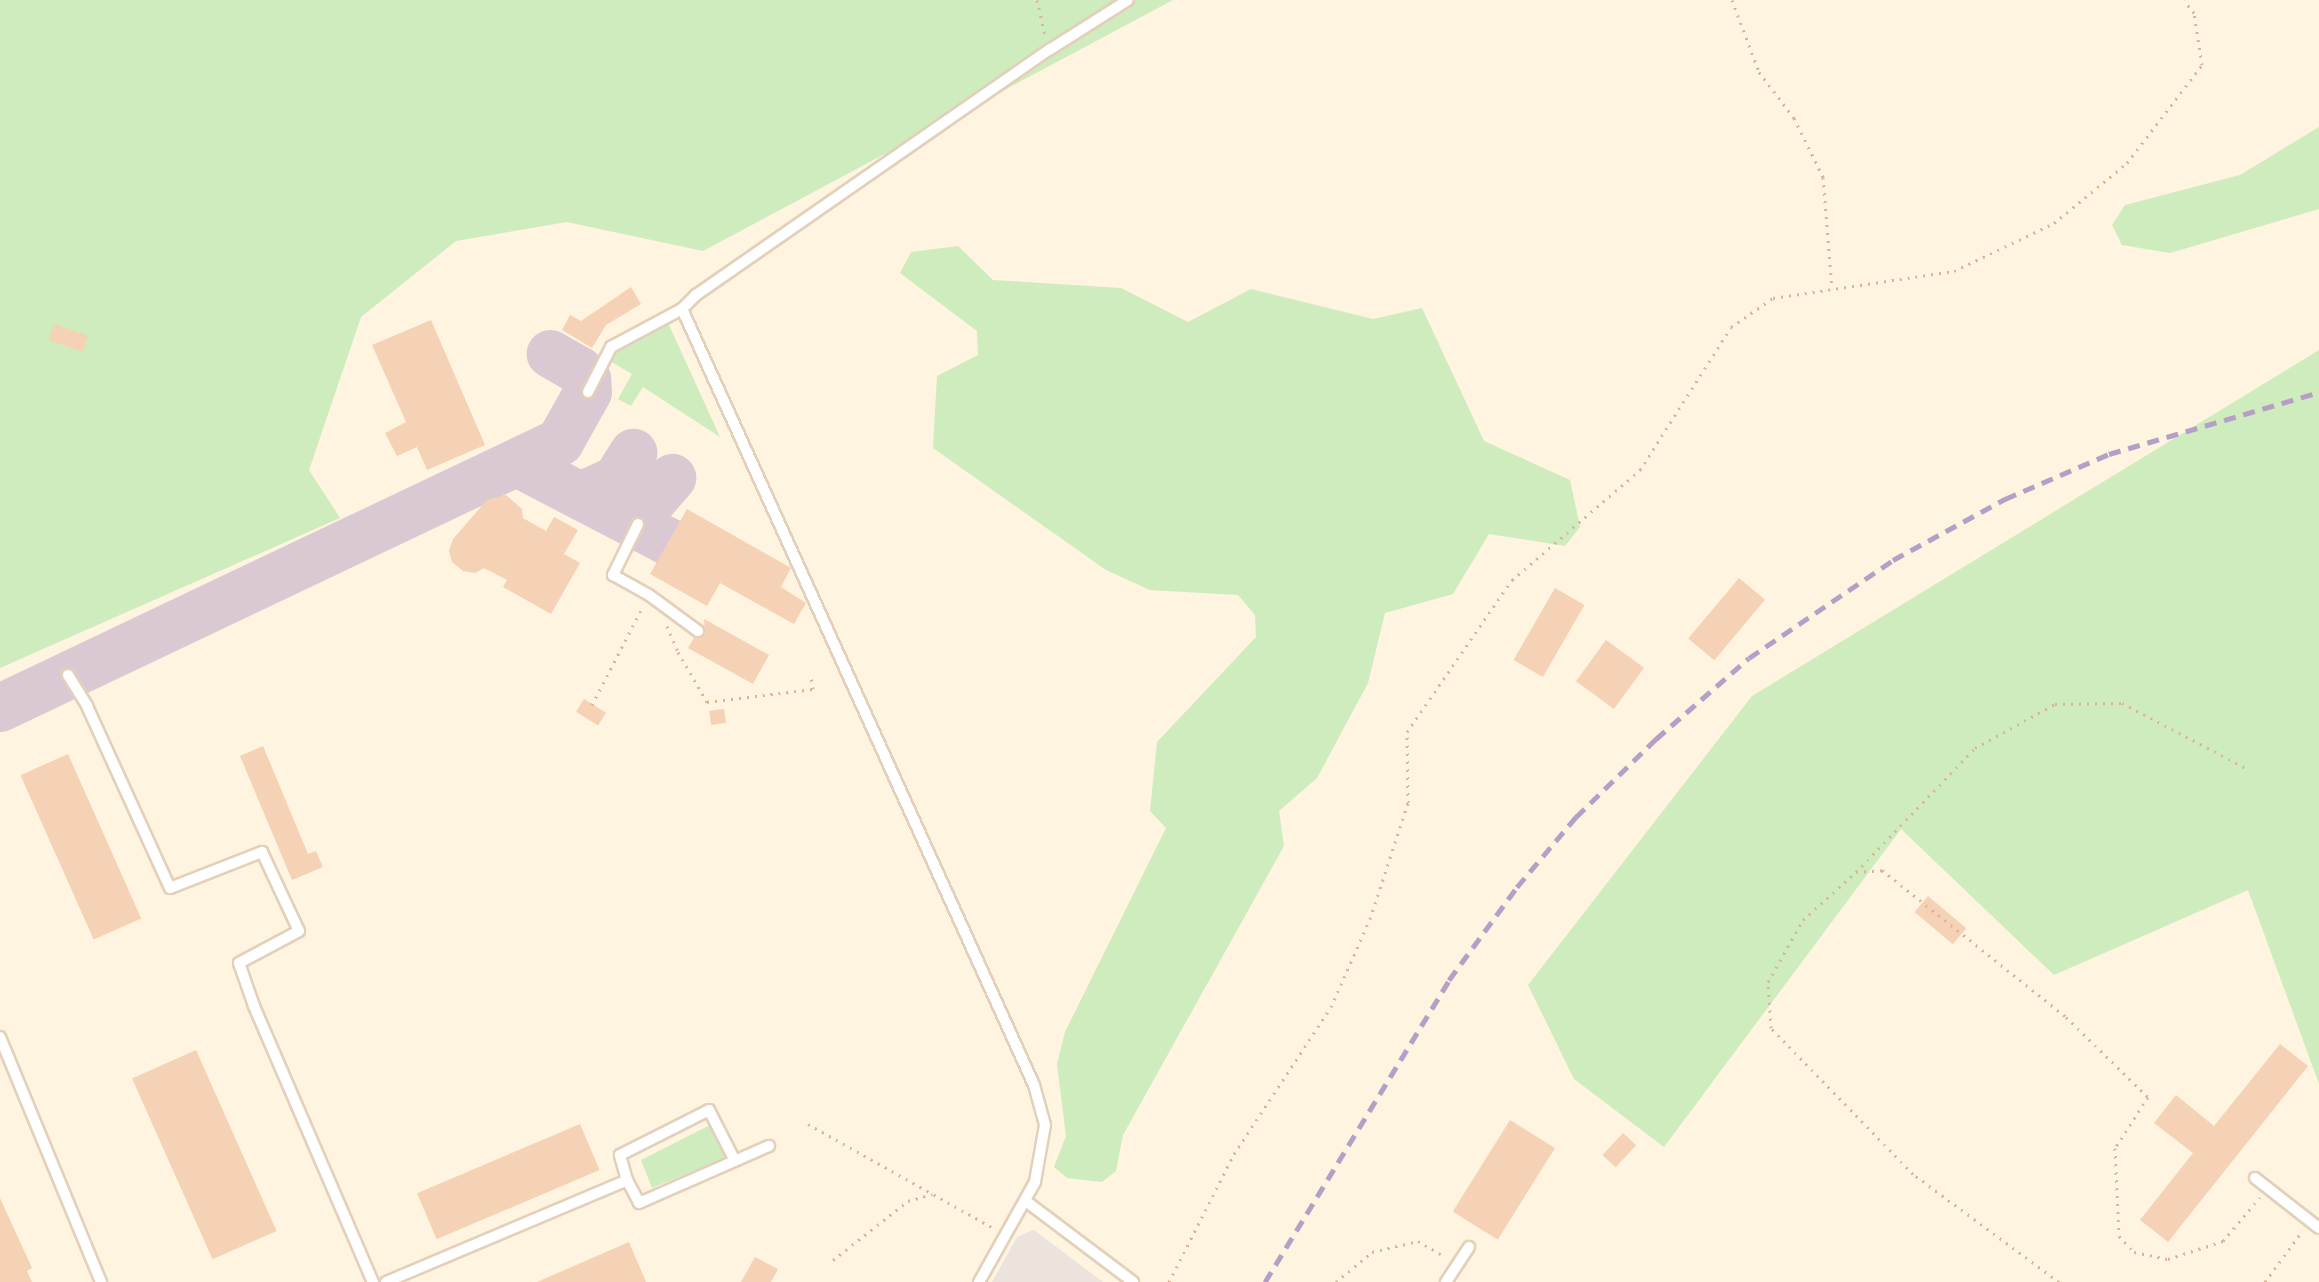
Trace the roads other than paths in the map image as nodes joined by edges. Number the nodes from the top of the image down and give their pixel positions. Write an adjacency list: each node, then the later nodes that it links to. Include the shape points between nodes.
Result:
1 (1128, 0): 2 (lane)
2 (682, 309): 3 (lane, via 611,347); 12 (lane, via 1034,1085 1045,1125)
3 (588, 392)
4 (638, 524): 5 (lane, via 613,575)
5 (698, 631)
6 (68, 675): 16 (lane, via 170,888 262,852 299,931 239,963)
7 (0, 1037): 15 (lane)
8 (769, 1146): 9 (lane)
9 (735, 1161): 11 (lane, via 639,1203); 11 (lane, via 709,1110 620,1155)
10 (2255, 1178): 13 (lane)
11 (627, 1180): 17 (lane)
12 (1027, 1202): 18 (lane); 19 (lane)
13 (2314, 1224)
14 (1469, 1247): 20 (lane)
15 (101, 1282)
16 (373, 1282)
17 (386, 1282)
18 (979, 1282)
19 (1133, 1282)
20 (1446, 1282)

